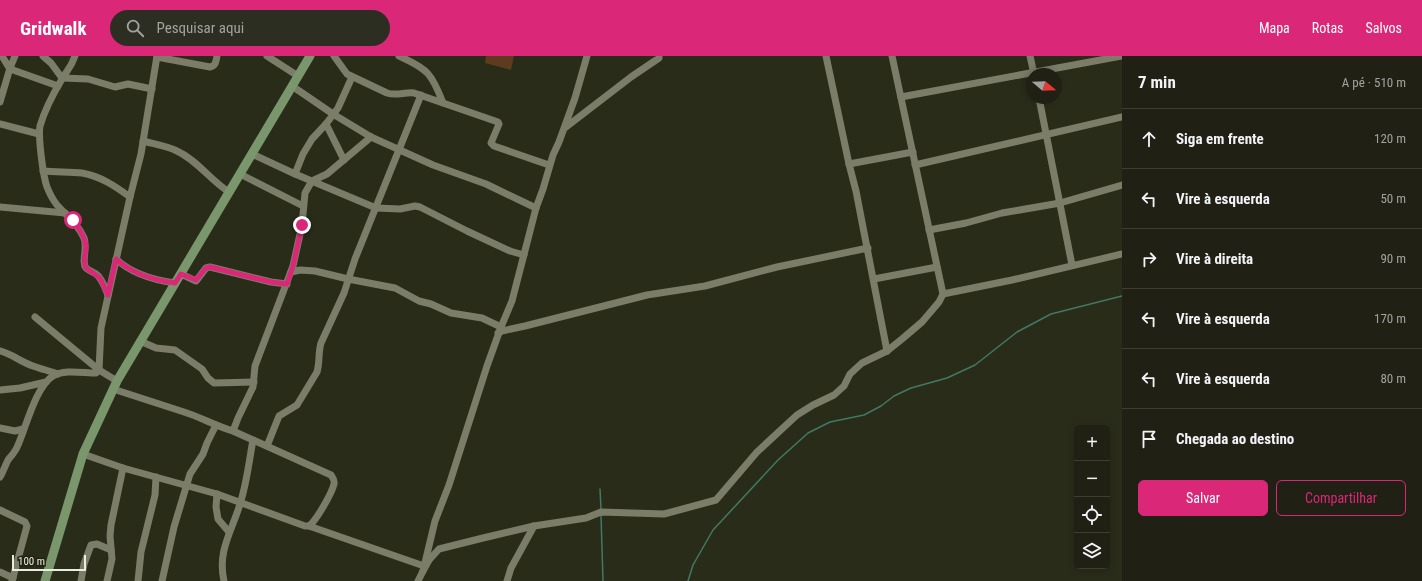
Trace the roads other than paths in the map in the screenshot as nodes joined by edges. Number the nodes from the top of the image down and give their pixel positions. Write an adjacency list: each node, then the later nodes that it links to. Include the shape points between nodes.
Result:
1 (2, 56): 17 (street)
2 (15, 56): 17 (street)
3 (43, 56): 23 (street)
4 (75, 56): 23 (street, via 70,70)
5 (217, 56): 16 (street, via 216,63 210,68)
6 (267, 56): 21 (street)
7 (310, 56): 21 (main road)
8 (334, 56): 22 (street)
9 (399, 56): 30 (street, via 424,68 436,85)
10 (587, 56): 36 (street)
11 (659, 56): 36 (street)
12 (826, 56): 45 (street)
13 (892, 56): 28 (street)
14 (1030, 56): 18 (street)
15 (1122, 56): 19 (street)
16 (157, 57): 26 (street)
17 (10, 68): 24 (street); 29 (street)
18 (1033, 68)
19 (1060, 68)
20 (1026, 74): 28 (street)
21 (298, 76): 25 (main road)
22 (352, 77): 27 (street, via 393,95); 32 (street)
23 (62, 78): 24 (street); 26 (street, via 88,79 115,87 128,84)
24 (58, 86): 37 (street, via 46,109)
25 (292, 86): 32 (street); 43 (main road)
26 (152, 89): 40 (street)
27 (421, 95): 30 (street); 41 (street)
28 (901, 97): 42 (street)
29 (0, 102)
30 (443, 103): 47 (street, via 498,122 491,143 494,146)
31 (1039, 104): 38 (street)
32 (333, 114): 35 (street); 39 (street)
33 (1122, 118): 38 (street)
34 (0, 124): 37 (street)
35 (326, 124): 44 (street); 50 (street, via 312,139)
36 (565, 127): 47 (street)
37 (39, 134): 48 (street)
38 (1046, 136): 46 (street); 55 (street)
39 (371, 137): 41 (street); 44 (street)
40 (143, 141): 53 (street, via 177,151); 54 (street)
41 (399, 149): 58 (street); 59 (street, via 433,165 486,184)
42 (913, 152): 45 (street); 46 (street)
43 (252, 154): 49 (main road); 50 (street)
44 (344, 160): 51 (street, via 327,174)
45 (849, 164): 62 (street)
46 (915, 165): 61 (street)
47 (549, 166): 59 (street)
48 (43, 171): 54 (street, via 93,176 113,185); 60 (street, via 46,186 56,204)
49 (240, 174): 53 (main road); 56 (street)
50 (295, 174): 51 (street)
51 (312, 181): 56 (street, via 305,193); 58 (street)
52 (1122, 186): 55 (street)
53 (229, 192): 69 (main road)
54 (130, 197): 65 (street)
55 (1060, 203): 61 (street); 66 (street)
56 (303, 206): 68 (street, via 300,236)
57 (0, 207): 60 (street)
58 (376, 208): 64 (street, via 420,207 510,251); 70 (street)
59 (536, 208): 64 (street)
60 (65, 212): 75 (street, via 85,239 86,268 100,278)
61 (929, 230): 67 (street)
62 (868, 248): 71 (street); 77 (street, via 705,286 647,295)
63 (1122, 254): 66 (street)
64 (524, 255): 77 (street, via 512,301)
65 (116, 259): 72 (street, via 124,267 144,276); 75 (street)
66 (1072, 265): 74 (street)
67 (937, 267): 71 (street); 74 (street)
68 (291, 272): 70 (street, via 315,271); 73 (street)
69 (181, 274): 72 (main road); 73 (street, via 196,280 210,267)
70 (348, 279): 77 (street, via 395,288 419,301 451,313 482,318); 92 (street, via 340,304 321,343 319,366 315,377 297,405 279,416)
71 (874, 279): 80 (street)
72 (175, 283): 78 (main road)
73 (287, 284): 84 (street, via 255,366)
74 (943, 294): 80 (street, via 922,322)
75 (108, 295): 81 (street, via 100,333)
76 (35, 317): 81 (street)
77 (500, 330): 105 (street, via 435,521)
78 (140, 341): 84 (street, via 156,348 175,350 202,369 214,383); 85 (main road)
79 (0, 351): 82 (street, via 13,355 31,366)
80 (887, 351): 102 (street, via 862,363 850,374 844,386 834,396 797,415 757,452 716,500 664,514 601,512 586,518)
81 (99, 370): 82 (street, via 96,373); 85 (street)
82 (58, 374): 83 (street)
83 (46, 382): 86 (street); 89 (street)
84 (254, 382): 90 (street)
85 (115, 385): 87 (street, via 151,402); 93 (main road)
86 (0, 390)
87 (216, 425): 90 (street); 97 (street, via 203,454 190,474)
88 (0, 428): 89 (street, via 15,431)
89 (23, 429): 95 (street, via 15,452)
90 (233, 431): 91 (street)
91 (253, 440): 92 (street); 99 (street)
92 (267, 446): 101 (street, via 331,475 334,479 330,493 314,522)
93 (83, 454): 94 (street); 108 (main road)
94 (123, 468): 96 (street); 104 (street, via 110,525)
95 (0, 477)
96 (156, 477): 97 (street); 111 (street, via 155,495 141,552)
97 (187, 485): 98 (street); 112 (street, via 171,537)
98 (217, 494): 99 (street); 103 (street, via 218,519)
99 (241, 503): 101 (street); 103 (street)
100 (0, 510): 107 (street, via 27,524)
101 (309, 526): 105 (street)
102 (534, 526): 105 (street, via 444,548); 115 (street, via 511,568)
103 (229, 532): 113 (street, via 221,563)
104 (111, 550): 109 (street, via 91,544); 110 (street, via 112,559)
105 (423, 568): 114 (street)
106 (0, 572): 107 (street)
107 (13, 580)
108 (45, 581)
109 (81, 581)
110 (107, 581)
111 (138, 581)
112 (162, 581)
113 (224, 581)
114 (418, 581)
115 (507, 581)

